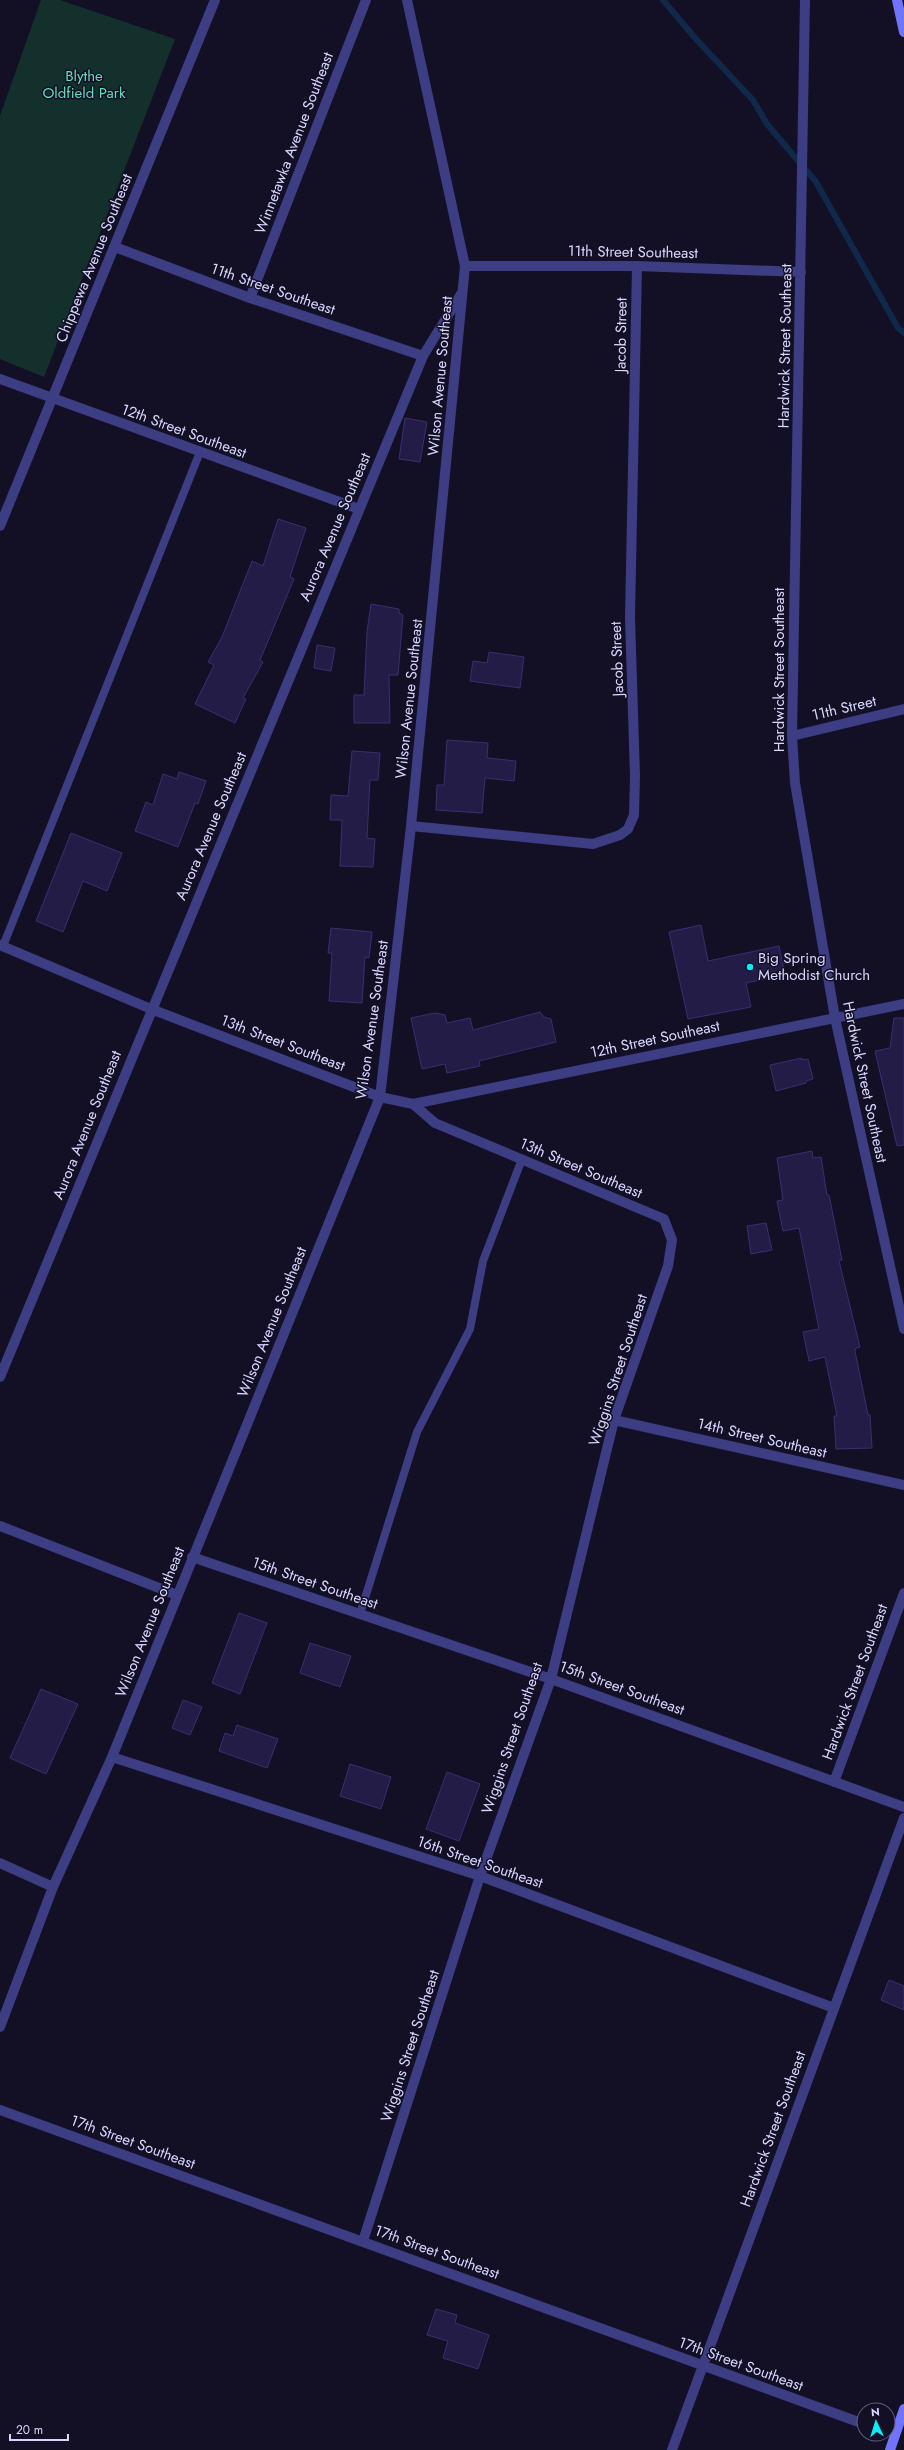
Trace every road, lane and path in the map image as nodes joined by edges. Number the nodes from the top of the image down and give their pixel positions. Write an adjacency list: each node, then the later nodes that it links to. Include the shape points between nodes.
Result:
1 (215, 0): 7 (street, Chippewa Avenue Southeast)
2 (366, 0): 12 (street, Winnetawka Avenue Southeast)
3 (407, 0): 8 (street, Wilson Avenue Southeast)
4 (805, 0): 10 (street, Hardwick Street Southeast)
5 (897, 0): 6 (main road)
6 (904, 32)
7 (115, 246): 12 (street, 11th Street Southeast); 15 (street, Chippewa Avenue Southeast)
8 (465, 266): 9 (street, 11th Street Southeast); 11 (street, Wilson Avenue Southeast)
9 (637, 266): 10 (street, 11th Street Southeast); 21 (street, Jacob Street, via 630,618 634,815 628,829 620,835 593,844)
10 (801, 272): 20 (street, Hardwick Street Southeast)
11 (462, 292): 13 (street, Aurora Avenue Southeast); 21 (street, Wilson Avenue Southeast)
12 (250, 298): 13 (street, 11th Street Southeast)
13 (422, 356): 17 (street, Aurora Avenue Southeast)
14 (0, 379): 15 (street, 12th Street Southeast)
15 (53, 400): 16 (street, 12th Street Southeast); 18 (street, Chippewa Avenue Southeast)
16 (200, 452): 17 (street, 12th Street Southeast); 22 (lane)
17 (359, 509): 24 (street, Aurora Avenue Southeast)
18 (0, 526)
19 (904, 709): 20 (street, 11th Street)
20 (792, 736): 25 (street, Hardwick Street Southeast, via 795,783)
21 (411, 826): 26 (street, Wilson Avenue Southeast)
22 (1, 948): 24 (street, 13th Street Southeast)
23 (904, 1004): 25 (street, 12th Street Southeast)
24 (151, 1009): 26 (street, 13th Street Southeast); 31 (street, Aurora Avenue Southeast)
25 (835, 1018): 27 (street, 12th Street Southeast); 30 (street, Hardwick Street Southeast)
26 (380, 1097): 27 (street, 13th Street Southeast); 36 (street, Wilson Avenue Southeast)
27 (413, 1104): 28 (street, 13th Street Southeast, via 435,1123)
28 (522, 1160): 29 (street, 13th Street Southeast, via 664,1219); 39 (lane, via 483,1261 470,1328 417,1432)
29 (672, 1240): 33 (street, Wiggins Street Southeast, via 668,1266)
30 (904, 1329)
31 (3, 1362): 32 (street, Aurora Avenue Southeast)
32 (0, 1377)
33 (614, 1420): 34 (street, 14th Street Southeast); 40 (street, Wiggins Street Southeast)
34 (904, 1485)
35 (0, 1526): 38 (street)
36 (192, 1557): 38 (street, Wilson Avenue Southeast); 39 (street, 15th Street Southeast)
37 (904, 1593): 42 (street, Hardwick Street Southeast)
38 (177, 1594): 41 (street, Wilson Avenue Southeast)
39 (360, 1614): 40 (street, 15th Street Southeast)
40 (551, 1678): 42 (street, 15th Street Southeast); 46 (street, Wiggins Street Southeast)
41 (112, 1757): 46 (street, 16th Street Southeast); 47 (street, Wilson Avenue Southeast)
42 (834, 1782): 43 (street, 15th Street Southeast)
43 (904, 1807)
44 (904, 1818): 48 (street, Hardwick Street Southeast)
45 (0, 1863): 47 (street)
46 (480, 1876): 48 (street, 16th Street Southeast); 51 (street, Wiggins Street Southeast)
47 (53, 1887): 49 (street, Wilson Avenue Southeast)
48 (834, 2008): 52 (street, Hardwick Street Southeast)
49 (0, 2028)
50 (0, 2110): 51 (street, 17th Street Southeast)
51 (363, 2241): 52 (street, 17th Street Southeast)
52 (702, 2366): 54 (street, 17th Street Southeast); 56 (street, Hardwick Street Southeast)
53 (904, 2410): 55 (main road)
54 (856, 2421)
55 (896, 2425)
56 (672, 2450)

